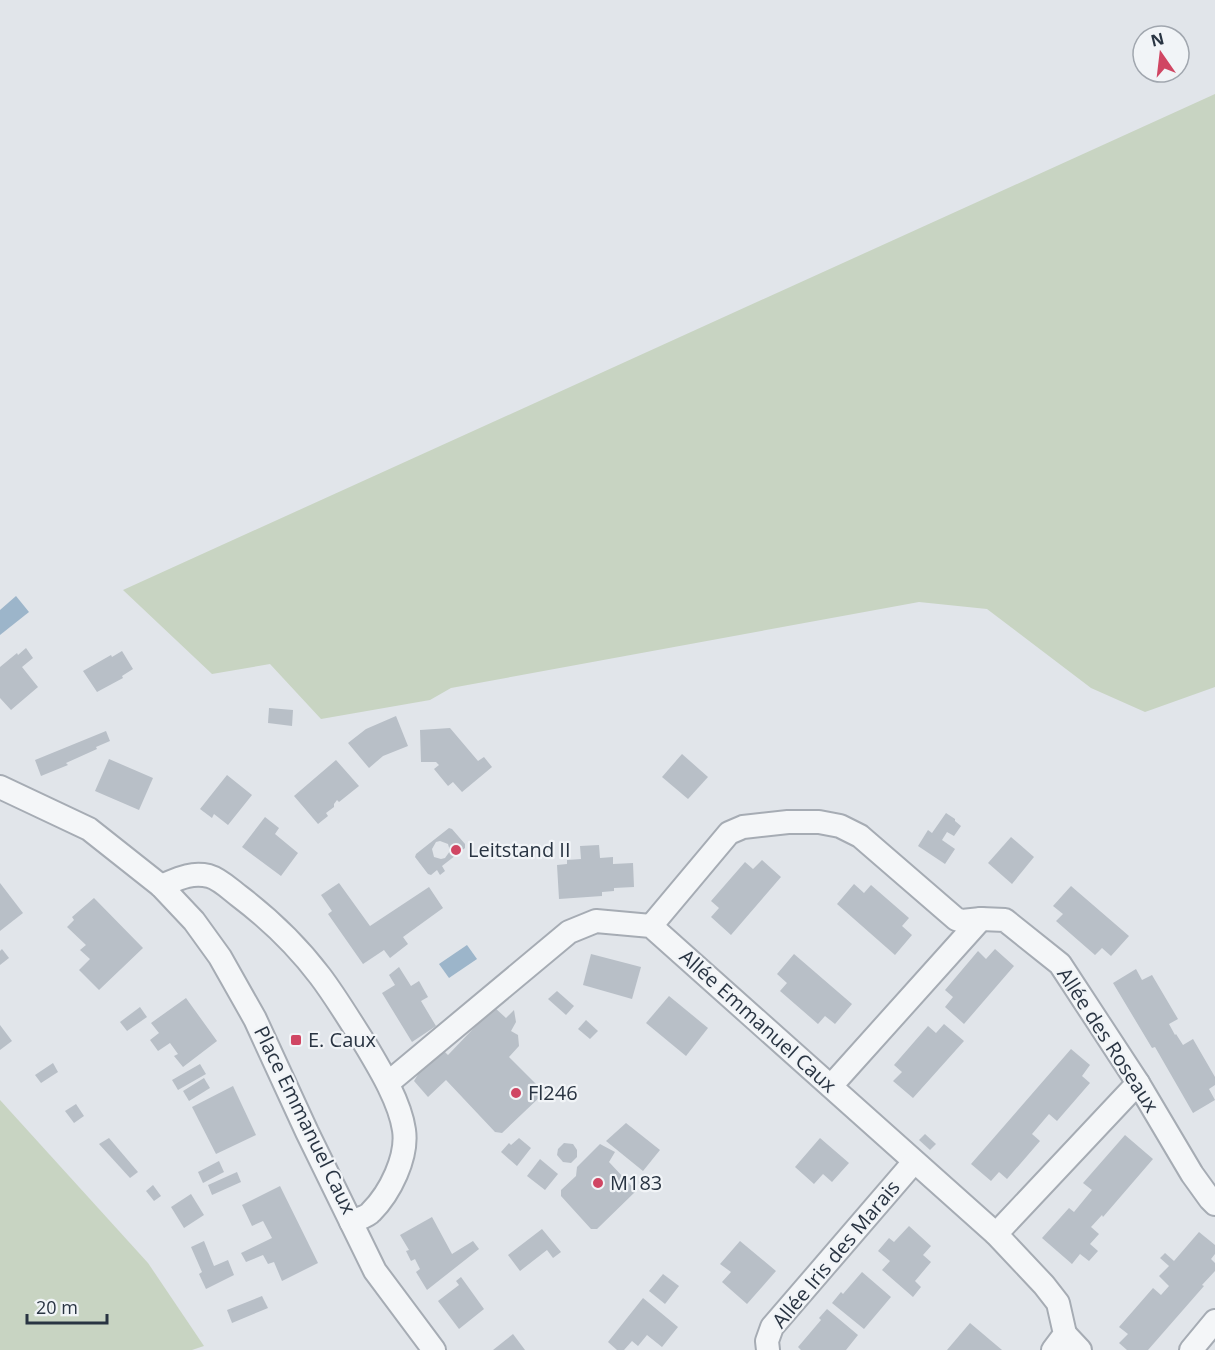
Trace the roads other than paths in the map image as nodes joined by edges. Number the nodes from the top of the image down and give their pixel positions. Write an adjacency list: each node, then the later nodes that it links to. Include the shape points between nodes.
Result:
1 (0, 787): 2 (street, via 89,829)
2 (161, 886): 5 (street, Place Emmanuel Caux, via 185,876 210,876 261,913 319,974); 10 (street, Place Emmanuel Caux, via 194,921 220,957 255,1019)
3 (981, 919): 4 (street, Allée des Roseaux, via 956,919 860,836 840,826 788,822 743,827 729,833); 6 (street, Allée des Roseaux, via 1005,920 1060,964); 7 (street)
4 (651, 926): 5 (street, via 596,921 569,932); 7 (street, Allée Emmanuel Caux)
5 (388, 1083): 10 (street, Place Emmanuel Caux, via 404,1131 402,1161 387,1192 370,1214)
6 (1138, 1083): 9 (street, Allée des Roseaux, via 1192,1174); 11 (street)
7 (831, 1086): 8 (street, Allée Emmanuel Caux)
8 (914, 1162): 11 (street, Allée Emmanuel Caux); 15 (street, Allée Iris des Marais, via 772,1327)
9 (1215, 1204)
10 (351, 1222): 14 (street, via 375,1271)
11 (996, 1234): 13 (street, Allée Emmanuel Caux, via 1058,1303)
12 (1215, 1321): 16 (street)
13 (1066, 1345)
14 (434, 1350)
15 (768, 1350)
16 (1191, 1350)

